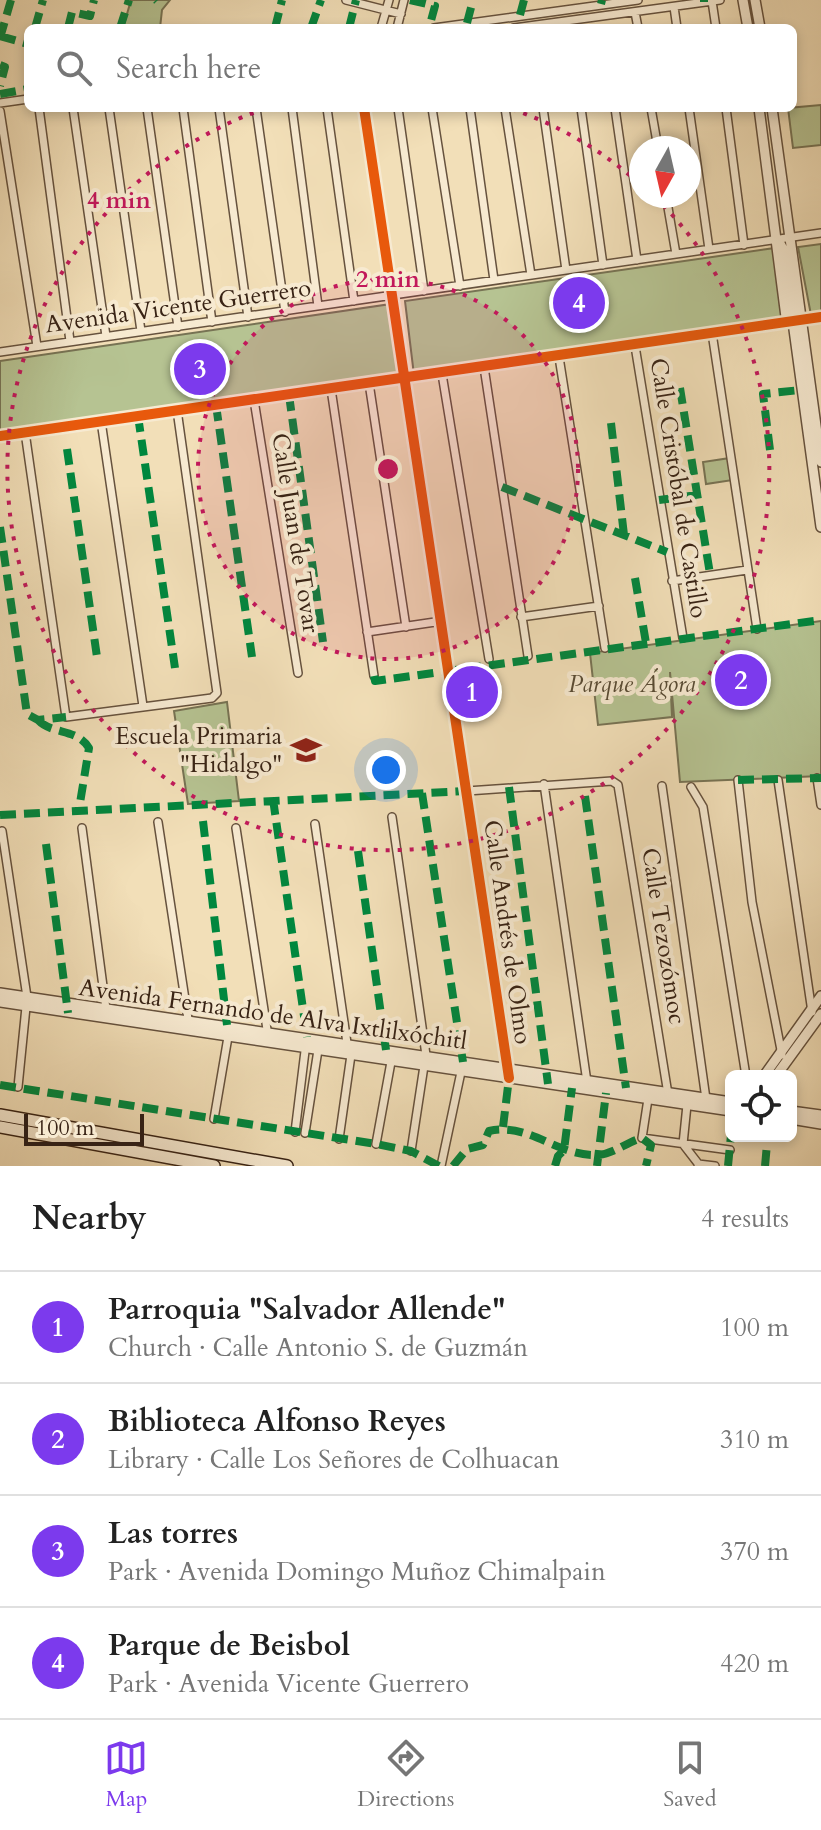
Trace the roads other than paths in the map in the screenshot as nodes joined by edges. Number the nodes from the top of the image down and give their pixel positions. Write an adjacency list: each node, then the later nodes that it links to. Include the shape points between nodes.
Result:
1 (346, 0): 10 (street)
2 (389, 0): 10 (street)
3 (404, 0): 13 (street)
4 (558, 0): 11 (street)
5 (638, 0): 11 (street)
6 (743, 0): 23 (street)
7 (755, 0): 24 (street)
8 (716, 1): 9 (street); 22 (street)
9 (674, 7): 12 (street); 21 (street)
10 (385, 10): 13 (street); 15 (street)
11 (555, 10): 17 (street)
12 (635, 12): 14 (street); 20 (street)
13 (401, 14): 16 (street)
14 (601, 16): 18 (street); 19 (street)
15 (382, 24)
16 (398, 24)
17 (465, 24)
18 (570, 24)
19 (602, 24)
20 (637, 24)
21 (676, 24)
22 (716, 24)
23 (747, 24)
24 (759, 24)
25 (24, 100): 26 (street)
26 (0, 103)
27 (0, 111): 78 (street)
28 (40, 112): 76 (street)
29 (74, 112): 75 (street)
30 (110, 112): 73 (street)
31 (148, 112): 72 (street)
32 (184, 112): 71 (street)
33 (220, 112): 68 (street)
34 (257, 112): 67 (street)
35 (293, 112): 66 (street)
36 (328, 112): 65 (street)
37 (365, 112): 64 (street)
38 (399, 112): 63 (street)
39 (433, 112): 62 (street)
40 (471, 112): 61 (street)
41 (506, 112): 60 (street)
42 (544, 112): 59 (street)
43 (582, 112): 58 (street)
44 (616, 112): 57 (street)
45 (652, 112): 50 (street)
46 (690, 112): 55 (street)
47 (727, 112): 54 (street)
48 (760, 112): 53 (street)
49 (772, 112): 53 (street)
50 (656, 136)
51 (668, 208): 56 (street)
52 (821, 233): 53 (street, Avenida Vicente Guerrero)
53 (783, 239): 54 (street, Avenida Vicente Guerrero); 70 (street, via 776,251 786,317)
54 (744, 245): 55 (street, Avenida Vicente Guerrero)
55 (709, 249): 56 (street, Avenida Vicente Guerrero)
56 (676, 254): 57 (street, Avenida Vicente Guerrero)
57 (637, 260): 58 (street, Avenida Vicente Guerrero)
58 (603, 265): 59 (street, Avenida Vicente Guerrero)
59 (566, 270): 60 (street, Avenida Vicente Guerrero)
60 (531, 275): 61 (street, Avenida Vicente Guerrero)
61 (494, 280): 62 (street, Avenida Vicente Guerrero)
62 (460, 286): 63 (street, Avenida Vicente Guerrero)
63 (424, 291): 64 (street, Avenida Vicente Guerrero)
64 (395, 295): 65 (street, Avenida Vicente Guerrero); 84 (street)
65 (354, 301): 66 (street, Avenida Vicente Guerrero)
66 (318, 306): 67 (street, Avenida Vicente Guerrero)
67 (285, 312): 68 (street, Avenida Vicente Guerrero)
68 (248, 317): 71 (street, Avenida Vicente Guerrero)
69 (821, 317): 70 (street)
70 (796, 321): 74 (street); 92 (street); 93 (street)
71 (212, 322): 72 (street, Avenida Vicente Guerrero)
72 (178, 327): 73 (street, Avenida Vicente Guerrero)
73 (141, 331): 75 (street, Avenida Vicente Guerrero)
74 (712, 333): 79 (street); 94 (street)
75 (106, 336): 76 (street, Avenida Vicente Guerrero)
76 (70, 341): 78 (street, Avenida Vicente Guerrero)
77 (0, 344): 80 (street)
78 (37, 346): 80 (street, Avenida Vicente Guerrero)
79 (635, 346): 81 (street); 95 (street, Calle Cristóbal de Castillo)
80 (0, 352)
81 (559, 357): 82 (street); 96 (street)
82 (484, 367): 83 (street); 97 (street)
83 (442, 374): 84 (street); 105 (street)
84 (407, 378): 85 (street); 98 (street)
85 (369, 383): 86 (street); 99 (street)
86 (331, 389): 87 (street); 101 (street)
87 (254, 400): 88 (street); 106 (street, Calle Juan de Tovar)
88 (177, 410): 89 (street); 108 (street, via 216,690 212,698)
89 (101, 421): 90 (street); 108 (street)
90 (25, 432): 91 (street); 108 (street, via 66,717)
91 (0, 436)
92 (821, 462)
93 (821, 527)
94 (747, 570): 95 (street); 100 (street)
95 (672, 581): 102 (street, Calle Cristóbal de Castillo)
96 (599, 606): 97 (street); 103 (street)
97 (521, 617): 104 (street)
98 (442, 621): 99 (street); 115 (street, Calle Andrés de Olmo)
99 (406, 627): 101 (street)
100 (757, 629)
101 (367, 632): 107 (street)
102 (683, 638)
103 (605, 648)
104 (528, 656)
105 (489, 659)
106 (298, 673)
107 (374, 676)
108 (143, 706)
109 (817, 778): 116 (street)
110 (738, 780): 136 (street, via 752,902)
111 (778, 780): 128 (street)
112 (544, 784): 115 (street); 146 (street); 148 (street, Calle Tezozómoc, via 618,785)
113 (662, 786): 150 (street)
114 (691, 787): 141 (street, via 703,807)
115 (467, 791): 145 (street, Calle Andrés de Olmo)
116 (821, 805)
117 (392, 817): 138 (street)
118 (158, 822): 129 (street)
119 (315, 824): 134 (street)
120 (82, 828): 127 (street)
121 (236, 828): 130 (street)
122 (2, 831): 126 (street)
123 (0, 993): 126 (street, Avenida Fernando de Alva Ixtlilxóchitl)
124 (821, 996): 128 (street)
125 (0, 1002): 126 (street, Avenida Fernando de Alva Ixtlilxóchitl)
126 (28, 1002): 127 (street, Avenida Fernando de Alva Ixtlilxóchitl); 131 (street, Avenida Fernando de Alva Ixtlilxóchitl); 147 (street)
127 (106, 1009): 129 (street, Avenida Fernando de Alva Ixtlilxóchitl)
128 (816, 1015): 136 (street); 140 (street)
129 (188, 1019): 130 (street, Avenida Fernando de Alva Ixtlilxóchitl)
130 (268, 1031): 132 (street, Avenida Fernando de Alva Ixtlilxóchitl); 133 (street)
131 (228, 1037): 133 (street, Avenida Fernando de Alva Ixtlilxóchitl); 157 (street)
132 (306, 1042): 133 (street, Avenida Fernando de Alva Ixtlilxóchitl); 134 (street, Avenida Fernando de Alva Ixtlilxóchitl); 135 (street, Avenida Fernando de Alva Ixtlilxóchitl); 161 (street)
133 (268, 1043)
134 (347, 1043): 138 (street, Avenida Fernando de Alva Ixtlilxóchitl)
135 (318, 1050): 137 (street, Avenida Fernando de Alva Ixtlilxóchitl); 162 (street)
136 (781, 1051): 140 (street); 142 (street)
137 (351, 1055): 139 (street, Avenida Fernando de Alva Ixtlilxóchitl); 163 (street)
138 (425, 1061): 139 (street, Avenida Fernando de Alva Ixtlilxóchitl); 144 (street, Avenida Fernando de Alva Ixtlilxóchitl); 145 (street, Avenida Fernando de Alva Ixtlilxóchitl); 167 (street)
139 (391, 1062): 164 (street)
140 (784, 1064): 143 (street)
141 (745, 1070)
142 (768, 1070)
143 (780, 1070)
144 (461, 1072): 145 (street, Avenida Fernando de Alva Ixtlilxóchitl); 172 (street)
145 (508, 1074): 146 (street, Avenida Fernando de Alva Ixtlilxóchitl); 149 (street, Avenida Fernando de Alva Ixtlilxóchitl)
146 (587, 1082): 148 (street, Avenida Fernando de Alva Ixtlilxóchitl)
147 (18, 1087)
148 (668, 1094): 150 (street, Avenida Fernando de Alva Ixtlilxóchitl)
149 (648, 1099): 151 (street, Avenida Fernando de Alva Ixtlilxóchitl); 165 (street, via 642,1138)
150 (706, 1099): 152 (street, Avenida Fernando de Alva Ixtlilxóchitl)
151 (687, 1105): 153 (street, Avenida Fernando de Alva Ixtlilxóchitl); 165 (street)
152 (725, 1105)
153 (725, 1108)
154 (797, 1112): 156 (street)
155 (0, 1115): 168 (main road)
156 (821, 1115)
157 (214, 1119)
158 (797, 1120): 159 (street)
159 (821, 1124)
160 (0, 1127): 168 (main road)
161 (295, 1132)
162 (305, 1133)
163 (339, 1139)
164 (376, 1144)
165 (683, 1144): 166 (street); 169 (street)
166 (730, 1150)
167 (411, 1151)
168 (188, 1159): 170 (main road); 171 (main road)
169 (699, 1165): 173 (street)
170 (214, 1166)
171 (287, 1166)
172 (441, 1166)
173 (715, 1166)

